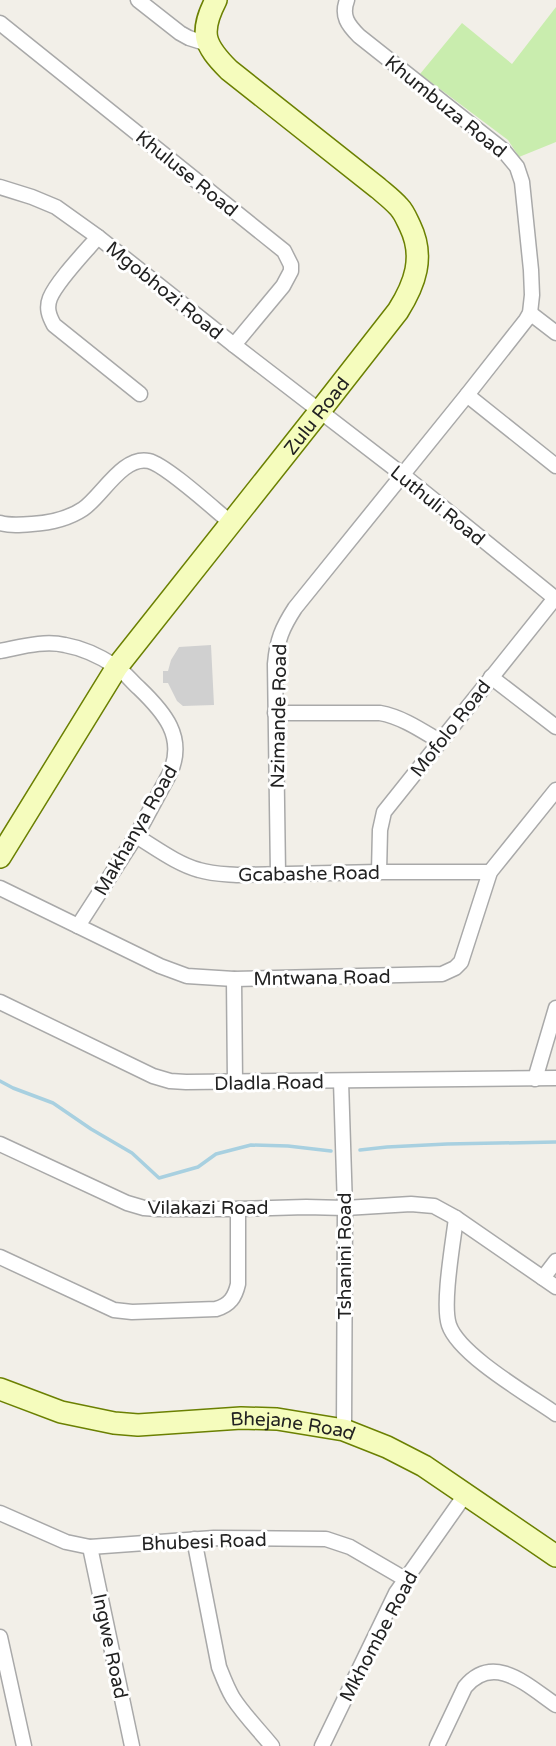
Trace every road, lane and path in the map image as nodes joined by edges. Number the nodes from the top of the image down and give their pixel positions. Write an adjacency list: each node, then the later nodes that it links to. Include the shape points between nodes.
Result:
1 (138, 0): 5 (street, via 180,33)
2 (216, 0): 5 (street, via 206,24)
3 (347, 0): 8 (street, Khumbuza Road, via 345,20 359,36 503,150 517,167 531,270)
4 (0, 23): 10 (street, Khuluse Road, via 284,251 291,265 287,280)
5 (208, 44): 13 (street, Zulu Road, via 229,70 400,208 414,233 418,261 408,295)
6 (0, 187): 7 (street, Mgobhozi Road, via 56,207)
7 (98, 237): 10 (street, Mgobhozi Road); 11 (street, via 56,288 49,315 54,325)
8 (530, 313): 9 (street); 12 (street)
9 (556, 333)
10 (234, 345): 13 (street, Mgobhozi Road)
11 (141, 394)
12 (467, 395): 14 (street); 15 (street)
13 (320, 412): 15 (street, Luthuli Road); 16 (street, Zulu Road)
14 (556, 466)
15 (403, 475): 18 (street, Luthuli Road); 22 (street, Nzimande Road, via 281,630 276,650)
16 (230, 522): 17 (street, via 164,468 139,460 120,471 81,511 43,524); 20 (street, Zulu Road)
17 (0, 523)
18 (555, 599): 21 (street, Mofolo Road)
19 (0, 651): 20 (street, via 62,644)
20 (117, 667): 26 (street, Makhanya Road, via 164,715 176,749 170,773); 27 (street, Zulu Road)
21 (491, 677): 23 (street); 24 (street, Mofolo Road)
22 (275, 713): 24 (street, via 380,713); 30 (street, Nzimande Road)
23 (556, 727)
24 (441, 741): 28 (street, Mofolo Road, via 384,812)
25 (556, 790): 29 (street, Mntwana Road)
26 (136, 836): 30 (street, Gcabashe Road, via 200,870); 32 (street, Makhanya Road)
27 (0, 857)
28 (379, 872): 29 (street, Gcabashe Road); 30 (street, Gcabashe Road)
29 (491, 872): 33 (street, Mntwana Road, via 461,962 449,972)
30 (278, 874)
31 (0, 888): 32 (street, Mntwana Road)
32 (78, 926): 33 (street, Mntwana Road, via 169,970)
33 (234, 979): 39 (street)
34 (0, 1002): 39 (street, Dladla Road, via 164,1080)
35 (556, 1008): 37 (street)
36 (556, 1078): 37 (street, Dladla Road)
37 (535, 1079): 38 (street, Dladla Road)
38 (341, 1081): 39 (street, Dladla Road); 41 (street, Tshanini Road)
39 (235, 1083)
40 (0, 1144): 42 (street, Vilakazi Road, via 136,1206)
41 (345, 1208): 42 (street, Vilakazi Road); 43 (street, Vilakazi Road, via 424,1205); 50 (street, Tshanini Road)
42 (238, 1209): 44 (street, via 238,1284 232,1300 216,1309 114,1310)
43 (456, 1218): 46 (street, Vilakazi Road); 49 (street, via 447,1311 453,1333 472,1356)
44 (0, 1257)
45 (556, 1261): 46 (street)
46 (543, 1278): 47 (street, Vilakazi Road)
47 (556, 1287)
48 (0, 1388): 50 (street, Bhejane Road, via 61,1412 114,1423 277,1419)
49 (556, 1414)
50 (344, 1430): 51 (street, Bhejane Road, via 424,1466)
51 (465, 1495): 55 (street, Bhejane Road); 56 (street, Mkhombe Road)
52 (0, 1513): 54 (street, Bhubesi Road, via 66,1542)
53 (194, 1539): 54 (street, Bhubesi Road); 56 (street, Bhubesi Road, via 326,1539); 61 (street, via 219,1667 231,1696)
54 (90, 1547): 60 (street, Ingwe Road)
55 (556, 1556)
56 (404, 1579): 62 (street, Mkhombe Road)
57 (0, 1637): 59 (street)
58 (556, 1704): 63 (street, via 510,1676 483,1673 466,1686)
59 (24, 1746)
60 (132, 1746)
61 (272, 1746)
62 (322, 1746)
63 (437, 1746)

